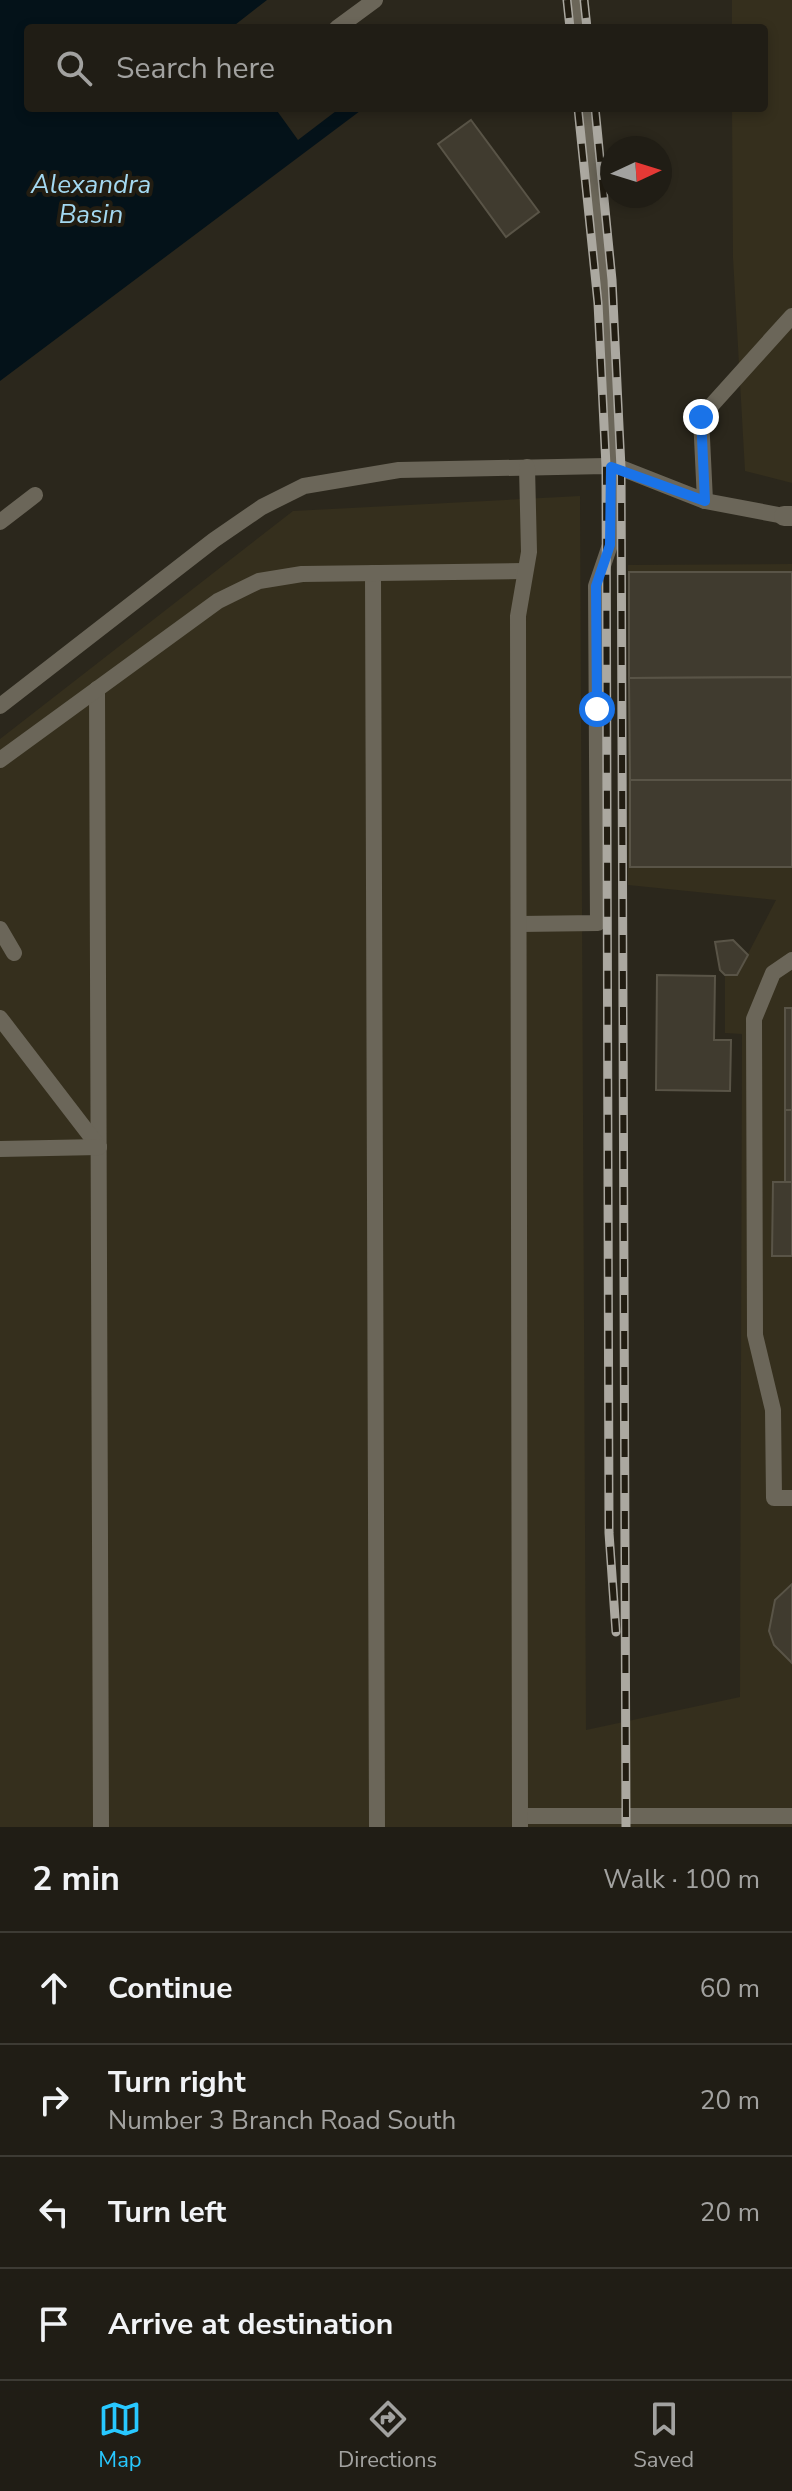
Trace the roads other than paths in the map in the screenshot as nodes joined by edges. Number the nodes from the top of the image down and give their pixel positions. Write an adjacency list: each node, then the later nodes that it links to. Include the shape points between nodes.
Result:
1 (375, 0): 3 (lane)
2 (573, 0): 4 (lane)
3 (342, 24)
4 (576, 24)
5 (585, 112): 8 (lane, via 604,301)
6 (792, 316): 10 (lane, via 701,417)
7 (527, 467): 8 (lane); 13 (lane); 16 (lane, via 399,470 304,486 214,540)
8 (611, 467): 10 (lane); 18 (lane, via 610,545 596,586 598,923)
9 (35, 495): 12 (lane)
10 (705, 501): 11 (lane)
11 (788, 516)
12 (0, 522)
13 (525, 571): 14 (lane); 18 (lane, via 518,616)
14 (373, 573): 15 (lane, via 259,581 218,601); 30 (lane)
15 (97, 689): 17 (lane); 24 (lane)
16 (0, 706)
17 (0, 760)
18 (520, 924): 28 (lane)
19 (0, 929): 20 (lane)
20 (14, 953)
21 (792, 960): 26 (lane, via 773,973 754,1019 755,1335 773,1410 774,1498)
22 (0, 1018): 23 (lane)
23 (6, 1039): 24 (lane)
24 (99, 1147): 25 (lane); 29 (lane)
25 (0, 1149)
26 (792, 1498)
27 (792, 1816): 28 (lane)
28 (520, 1822)
29 (101, 1827)
30 (377, 1827)

